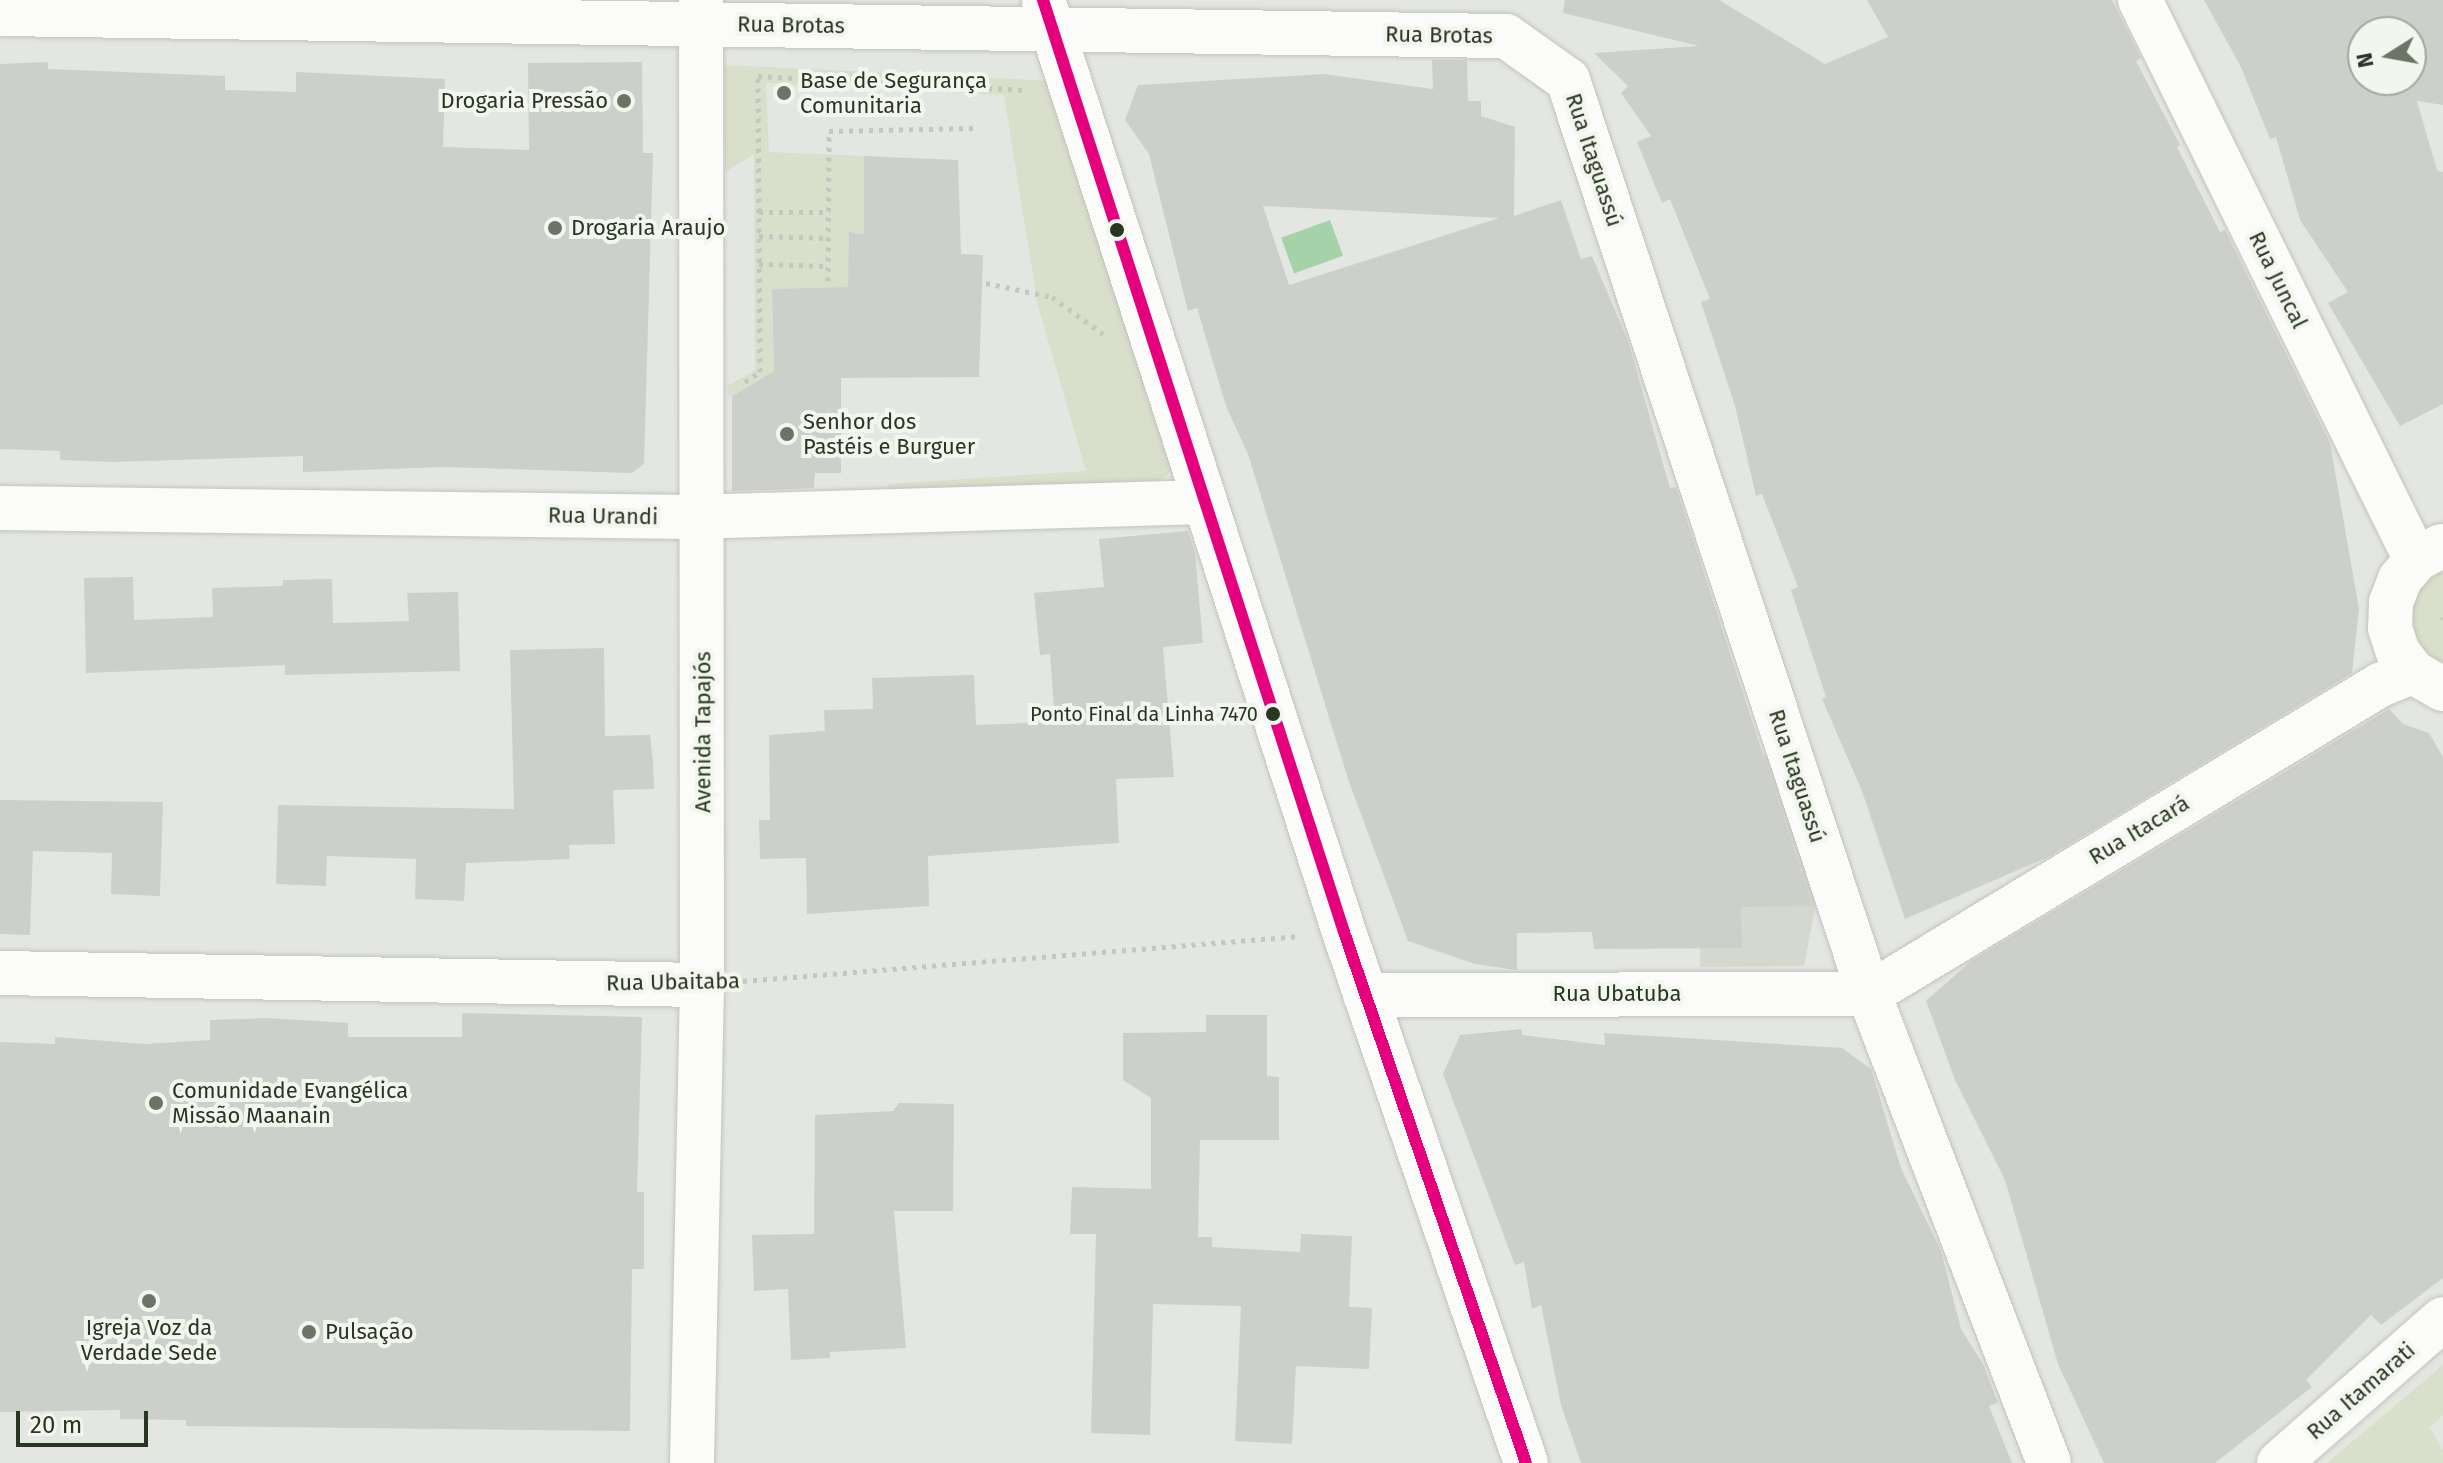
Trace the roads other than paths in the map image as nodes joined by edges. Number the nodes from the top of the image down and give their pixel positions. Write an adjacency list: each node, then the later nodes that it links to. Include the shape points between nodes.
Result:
1 (2140, 0): 10 (street, Rua Juncal)
2 (701, 12): 3 (street, Rua Brotas); 4 (street, Rua Brotas, via 758,25); 9 (street, Avenida Tapajós)
3 (0, 14)
4 (1048, 14): 5 (street, Rua Brotas); 7 (street)
5 (1329, 16): 6 (street, Rua Brotas, via 1506,36)
6 (1568, 80): 14 (street, Rua Itaguassú)
7 (1205, 502): 9 (street, Rua Urandi); 15 (street)
8 (0, 508): 9 (street, Rua Urandi)
9 (703, 517): 13 (street, Avenida Tapajós)
10 (2430, 553): 11 (street, via 2400,579 2391,602 2390,628 2398,652)
11 (2428, 681): 14 (street, Rua Itacará, via 2367,693)
12 (0, 973): 13 (street, Rua Ubaitaba)
13 (702, 985): 17 (street, Avenida Tapajós)
14 (1869, 994): 15 (street, Rua Ubatuba); 19 (street, Rua Itaguassú)
15 (1365, 995): 18 (street)
16 (2443, 1319): 20 (street, Rua Itamarati)
17 (692, 1463)
18 (1526, 1463)
19 (2049, 1463)
20 (2279, 1463)

